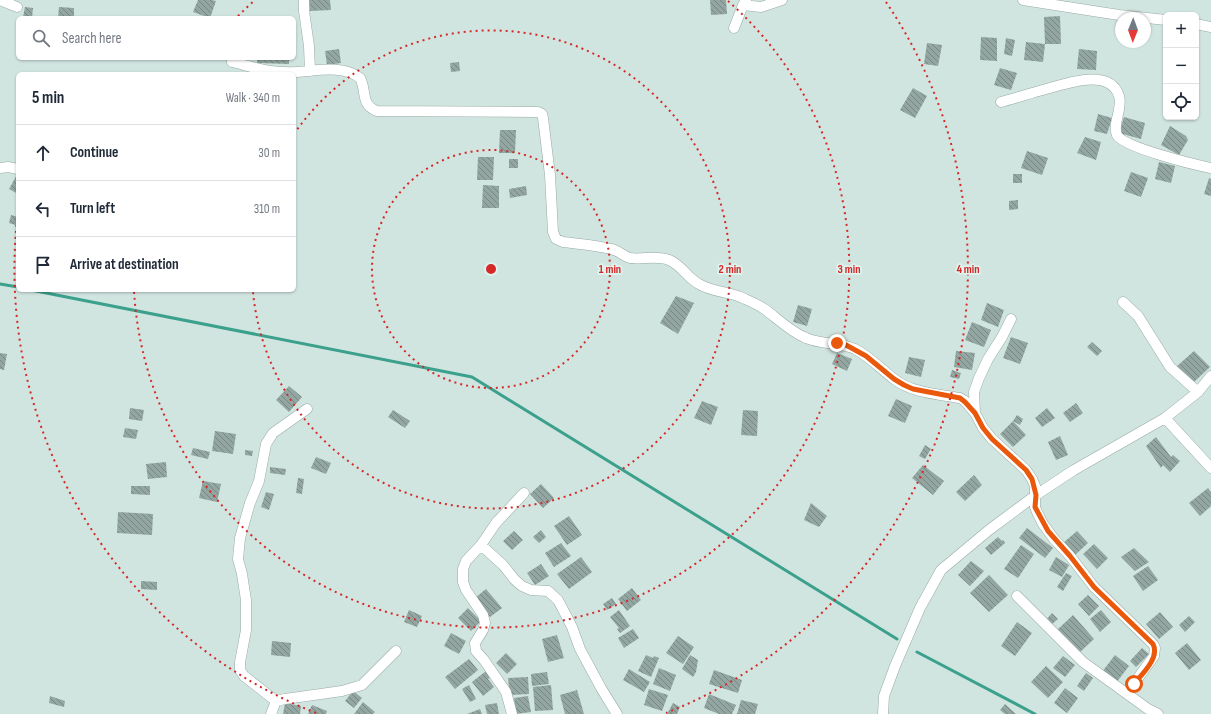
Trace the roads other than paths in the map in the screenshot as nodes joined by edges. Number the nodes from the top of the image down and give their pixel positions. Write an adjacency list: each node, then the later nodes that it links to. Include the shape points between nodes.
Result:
1 (0, 0): 6 (street)
2 (304, 0): 12 (street)
3 (782, 0): 5 (street, via 761,7)
4 (1023, 0): 7 (street)
5 (745, 2): 10 (street)
6 (17, 7)
7 (1163, 20)
8 (1199, 25): 9 (street)
9 (1211, 27)
10 (734, 28)
11 (232, 62): 13 (street)
12 (310, 71): 14 (street); 26 (street, via 340,71 358,77 362,81 368,104 378,111 536,111 543,118 545,128 553,232 558,240 612,249 626,257 668,260 680,266 697,284 743,297 806,338 846,345 866,356 904,385 960,398)
13 (284, 72)
14 (296, 73)
15 (1001, 102): 17 (street, via 1081,80 1101,80 1113,86 1119,96 1120,108 1116,129 1122,141 1148,151)
16 (0, 168): 18 (street)
17 (1211, 168)
18 (16, 169)
19 (0, 173): 20 (street)
20 (0, 178)
21 (1123, 302): 24 (street, via 1138,316 1170,367)
22 (1012, 318): 26 (street, via 979,378 974,392)
23 (1211, 376): 24 (street)
24 (1198, 392): 27 (street)
25 (306, 409): 35 (street, via 273,433 266,444 259,481 240,538 238,559 246,600 246,630 240,670)
26 (975, 413): 30 (street, via 992,439 1026,470 1032,479)
27 (1165, 418): 28 (street); 30 (street)
28 (1211, 468)
29 (524, 493): 31 (street, via 496,523)
30 (1036, 495): 34 (street, via 1035,507 1048,531 1094,587 1155,648 1152,661); 39 (street, via 988,530 941,570 920,608 895,666 884,696)
31 (481, 545): 37 (street, via 466,562 463,582 483,614 485,623 475,643 476,652 506,692); 38 (street, via 522,586 531,590 548,591 558,600 600,688)
32 (1017, 596): 34 (street, via 1083,662)
33 (396, 651): 35 (street, via 362,685 342,691)
34 (1127, 693): 40 (street)
35 (276, 701): 36 (street)
36 (271, 714)
37 (512, 714)
38 (618, 714)
39 (883, 714)
40 (1158, 714)

